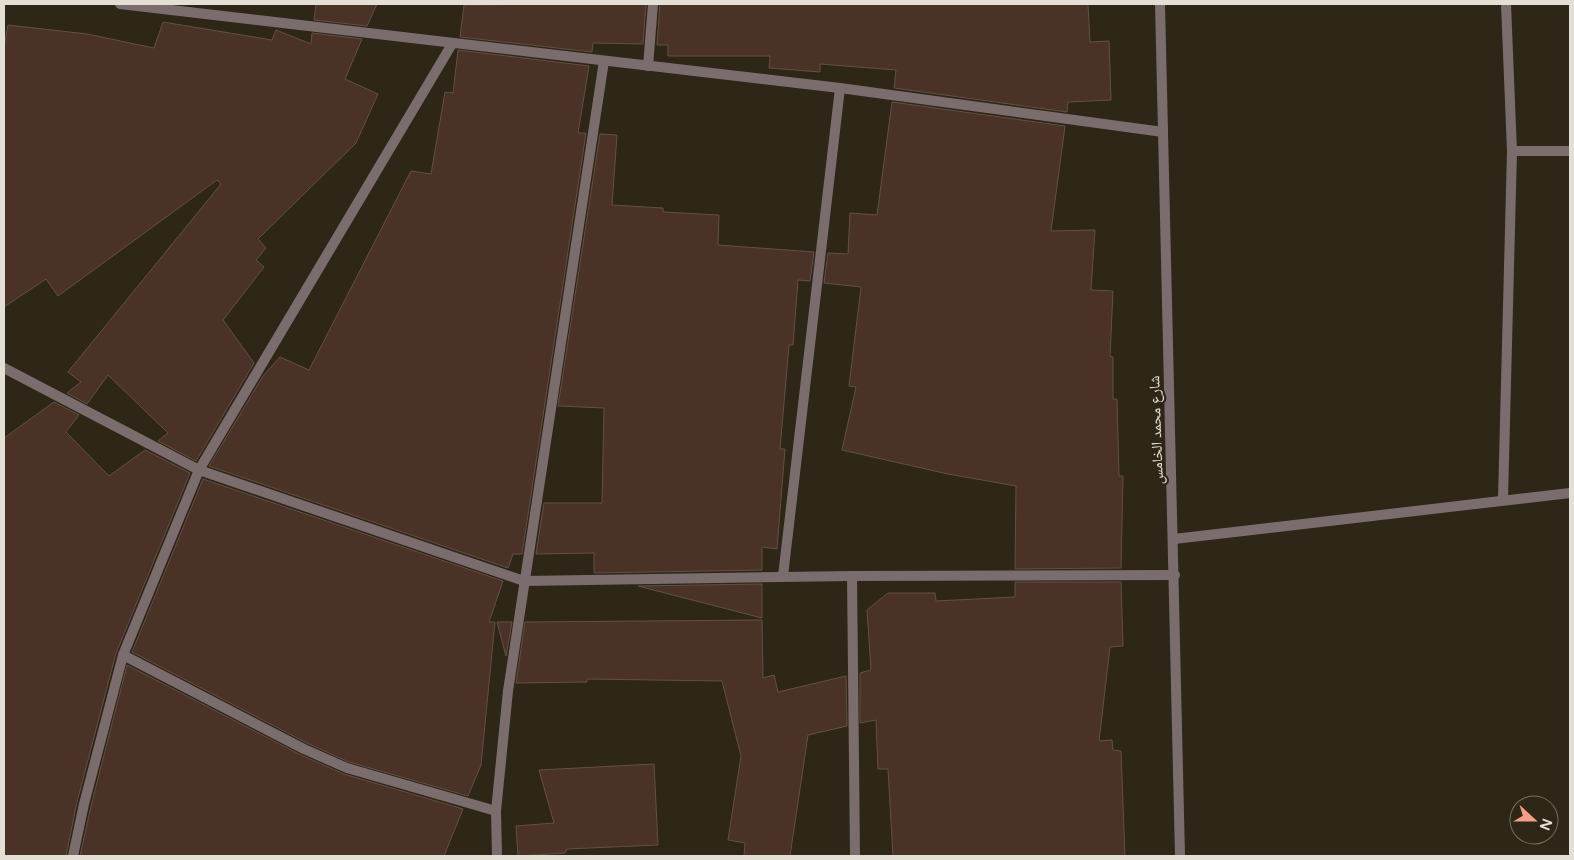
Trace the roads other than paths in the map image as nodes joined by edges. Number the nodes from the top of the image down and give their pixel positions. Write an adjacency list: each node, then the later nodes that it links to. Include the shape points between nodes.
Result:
1 (120, 4): 5 (street)
2 (653, 4): 7 (street)
3 (1160, 4): 9 (street, شارع محمد الخامس)
4 (1506, 4): 10 (street)
5 (452, 44): 6 (street); 13 (street)
6 (604, 61): 7 (street); 20 (street)
7 (648, 66): 8 (street)
8 (840, 88): 9 (street); 18 (street)
9 (1163, 132): 16 (street, شارع محمد الخامس)
10 (1512, 151): 11 (street); 15 (street)
11 (1570, 151)
12 (4, 368): 13 (street)
13 (199, 470): 20 (street); 21 (street)
14 (1570, 493): 15 (street)
15 (1504, 499): 16 (street)
16 (1174, 539): 17 (street, شارع محمد الخامس)
17 (1175, 575): 19 (street); 26 (street, شارع محمد الخامس)
18 (784, 576): 19 (street); 20 (street)
19 (852, 576): 25 (street)
20 (524, 581): 22 (street, via 508,691)
21 (124, 655): 22 (street, via 347,768); 23 (street)
22 (496, 811): 24 (street)
23 (73, 856)
24 (497, 856)
25 (855, 856)
26 (1180, 856)

